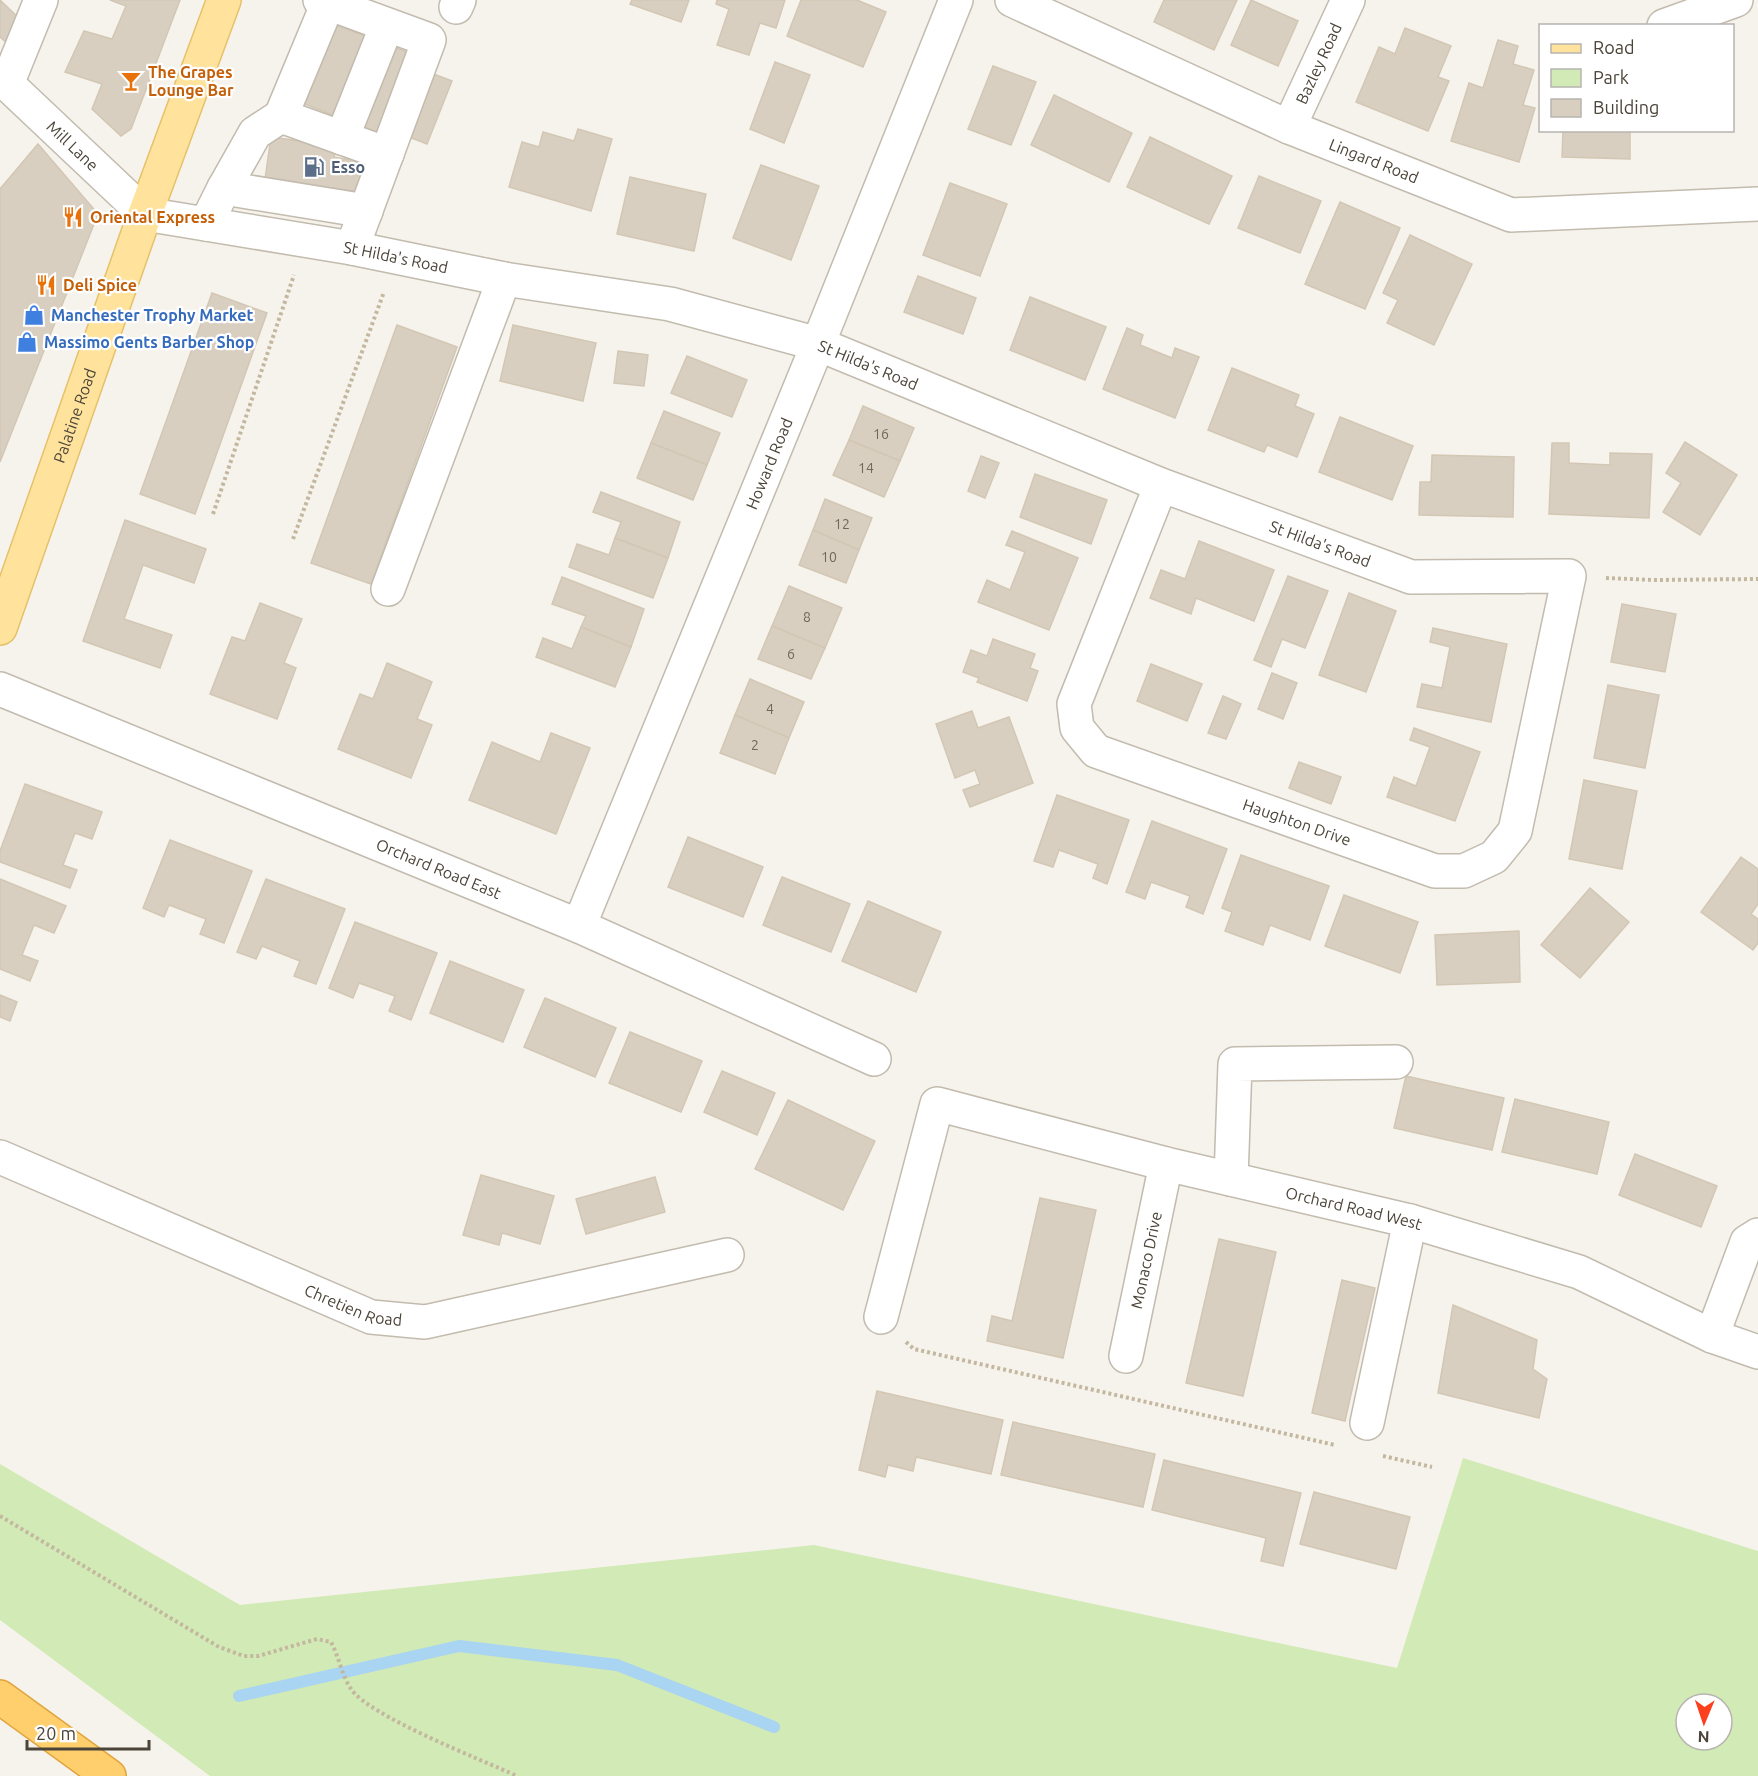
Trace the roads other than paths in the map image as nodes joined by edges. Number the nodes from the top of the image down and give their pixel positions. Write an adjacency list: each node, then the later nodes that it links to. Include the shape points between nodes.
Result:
1 (41, 0): 11 (street)
2 (224, 0): 19 (main road, Palatine Road)
3 (956, 0): 23 (street, Howard Road)
4 (1012, 0): 13 (street, Lingard Road)
5 (1348, 0): 13 (street, Bazley Road)
6 (1736, 0): 8 (street)
7 (324, 2): 9 (street); 12 (street)
8 (1670, 24)
9 (387, 25): 10 (street); 14 (street)
10 (429, 40): 15 (street); 17 (street, via 446,53 439,76 401,175)
11 (4, 80): 19 (street, Mill Lane)
12 (281, 116): 14 (street); 16 (street, via 255,133)
13 (1289, 126): 18 (street, Lingard Road, via 1511,214)
14 (342, 138): 15 (street)
15 (387, 154): 17 (street)
16 (224, 188): 17 (street); 20 (street)
17 (369, 203): 21 (street)
18 (1758, 204)
19 (145, 214): 20 (street, St Hilda's Road); 27 (main road, Palatine Road)
20 (206, 224): 21 (street, St Hilda's Road)
21 (352, 248): 22 (street, St Hilda's Road)
22 (504, 279): 23 (street, St Hilda's Road, via 670,304); 26 (street)
23 (818, 344): 24 (street, St Hilda's Road); 29 (street, Howard Road)
24 (1161, 485): 25 (street, St Hilda's Road, via 1411,577); 25 (street, Haughton Drive, via 1074,704 1077,728 1096,751 1435,871 1464,871 1494,857 1515,831)
25 (1569, 576)
26 (388, 589)
27 (0, 628)
28 (0, 689): 29 (street, Orchard Road East)
29 (579, 926): 30 (street, Orchard Road East)
30 (874, 1059)
31 (1396, 1062): 34 (street, via 1235,1064)
32 (0, 1157): 37 (street, Chretien Road, via 371,1317 425,1322)
33 (1166, 1164): 34 (street, Orchard Road West); 38 (street, Orchard Road West, via 937,1104); 41 (street, Monaco Drive)
34 (1231, 1179): 35 (street, Orchard Road West)
35 (1410, 1221): 39 (street, Orchard Road West, via 1579,1272); 42 (street)
36 (1758, 1235): 39 (street, via 1747,1242)
37 (727, 1256)
38 (881, 1317)
39 (1712, 1336): 40 (street, Orchard Road West)
40 (1758, 1352)
41 (1126, 1356)
42 (1371, 1439)
43 (0, 1697): 44 (highway)
44 (109, 1776)

